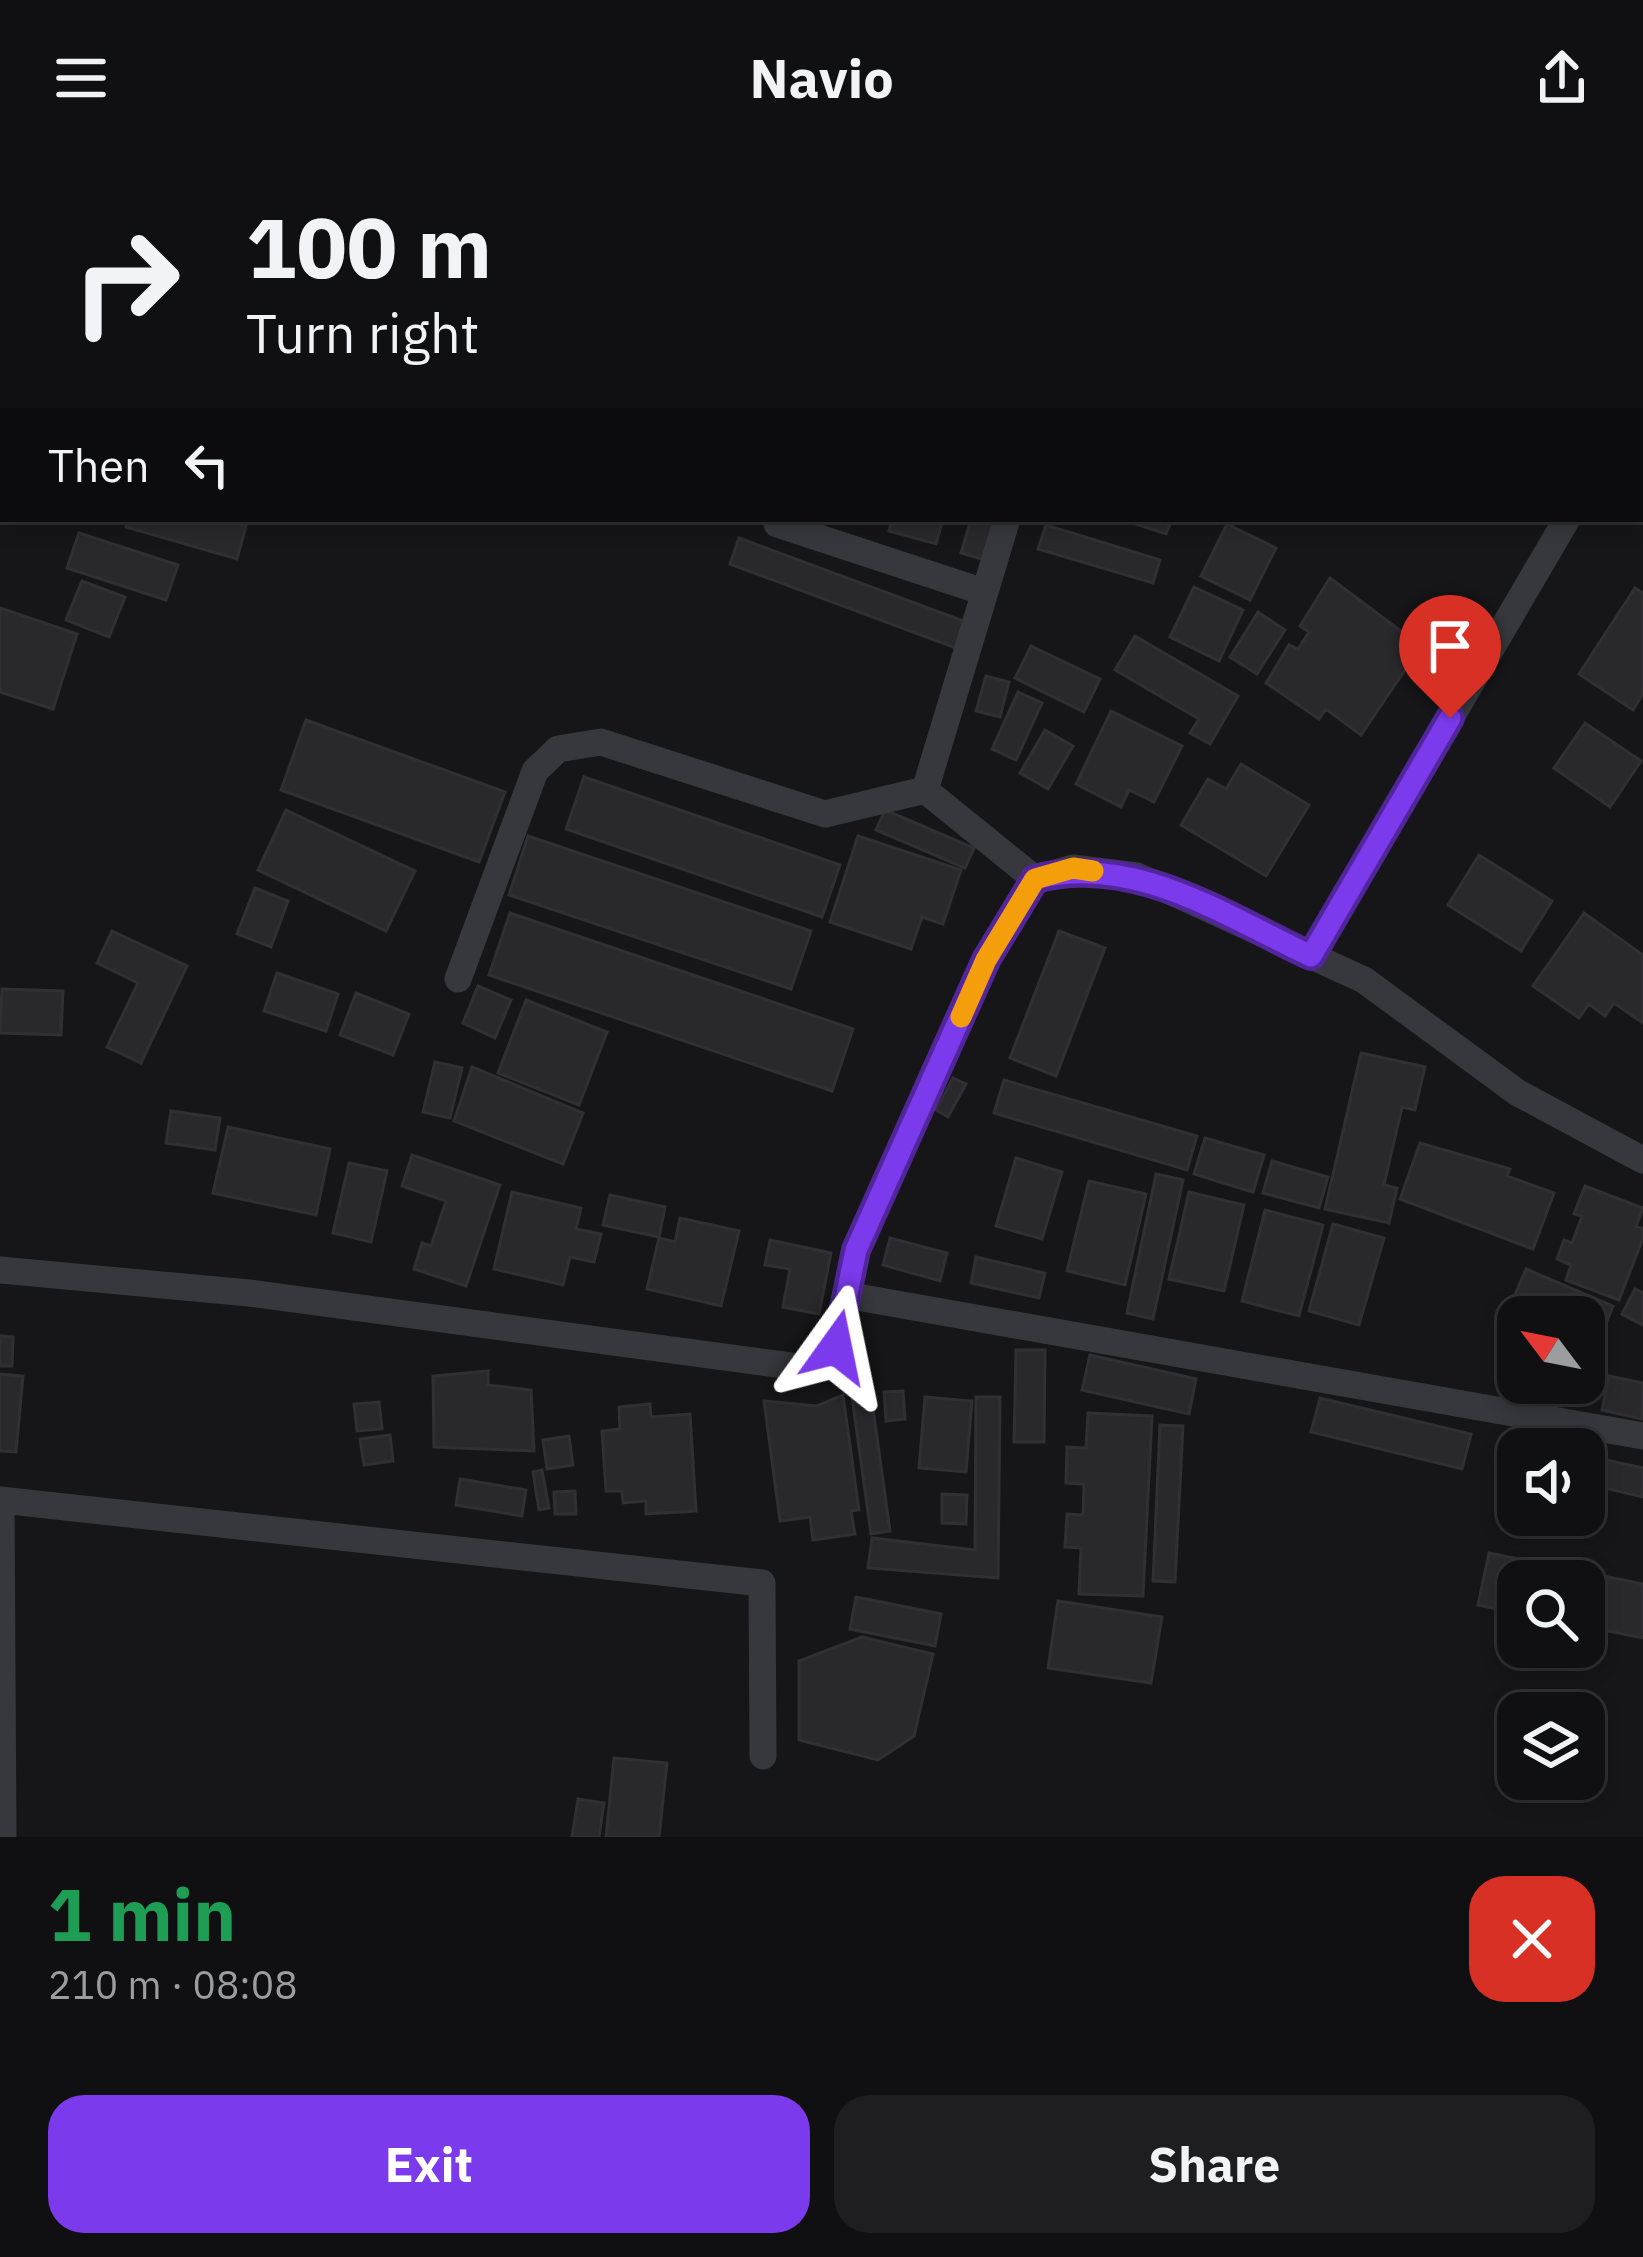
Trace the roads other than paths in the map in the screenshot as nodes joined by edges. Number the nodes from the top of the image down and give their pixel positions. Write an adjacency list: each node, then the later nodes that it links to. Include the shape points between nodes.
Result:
1 (1006, 522): 4 (street)
2 (1565, 522): 7 (street)
3 (777, 524): 4 (street)
4 (984, 592): 5 (street)
5 (925, 790): 6 (street); 8 (street, via 825,814 602,742 558,749 535,772)
6 (1035, 879): 7 (street, via 1073,868 1137,876); 11 (street, via 986,960 856,1250)
7 (1311, 956): 9 (street, via 1364,980 1518,1093)
8 (458, 979)
9 (1643, 1160)
10 (0, 1270): 11 (street, via 249,1293 806,1368 836,1347)
11 (846, 1295): 12 (street)
12 (1643, 1436)
13 (1, 1500): 14 (street, via 763,1582); 15 (street)
14 (763, 1756)
15 (3, 1837)

